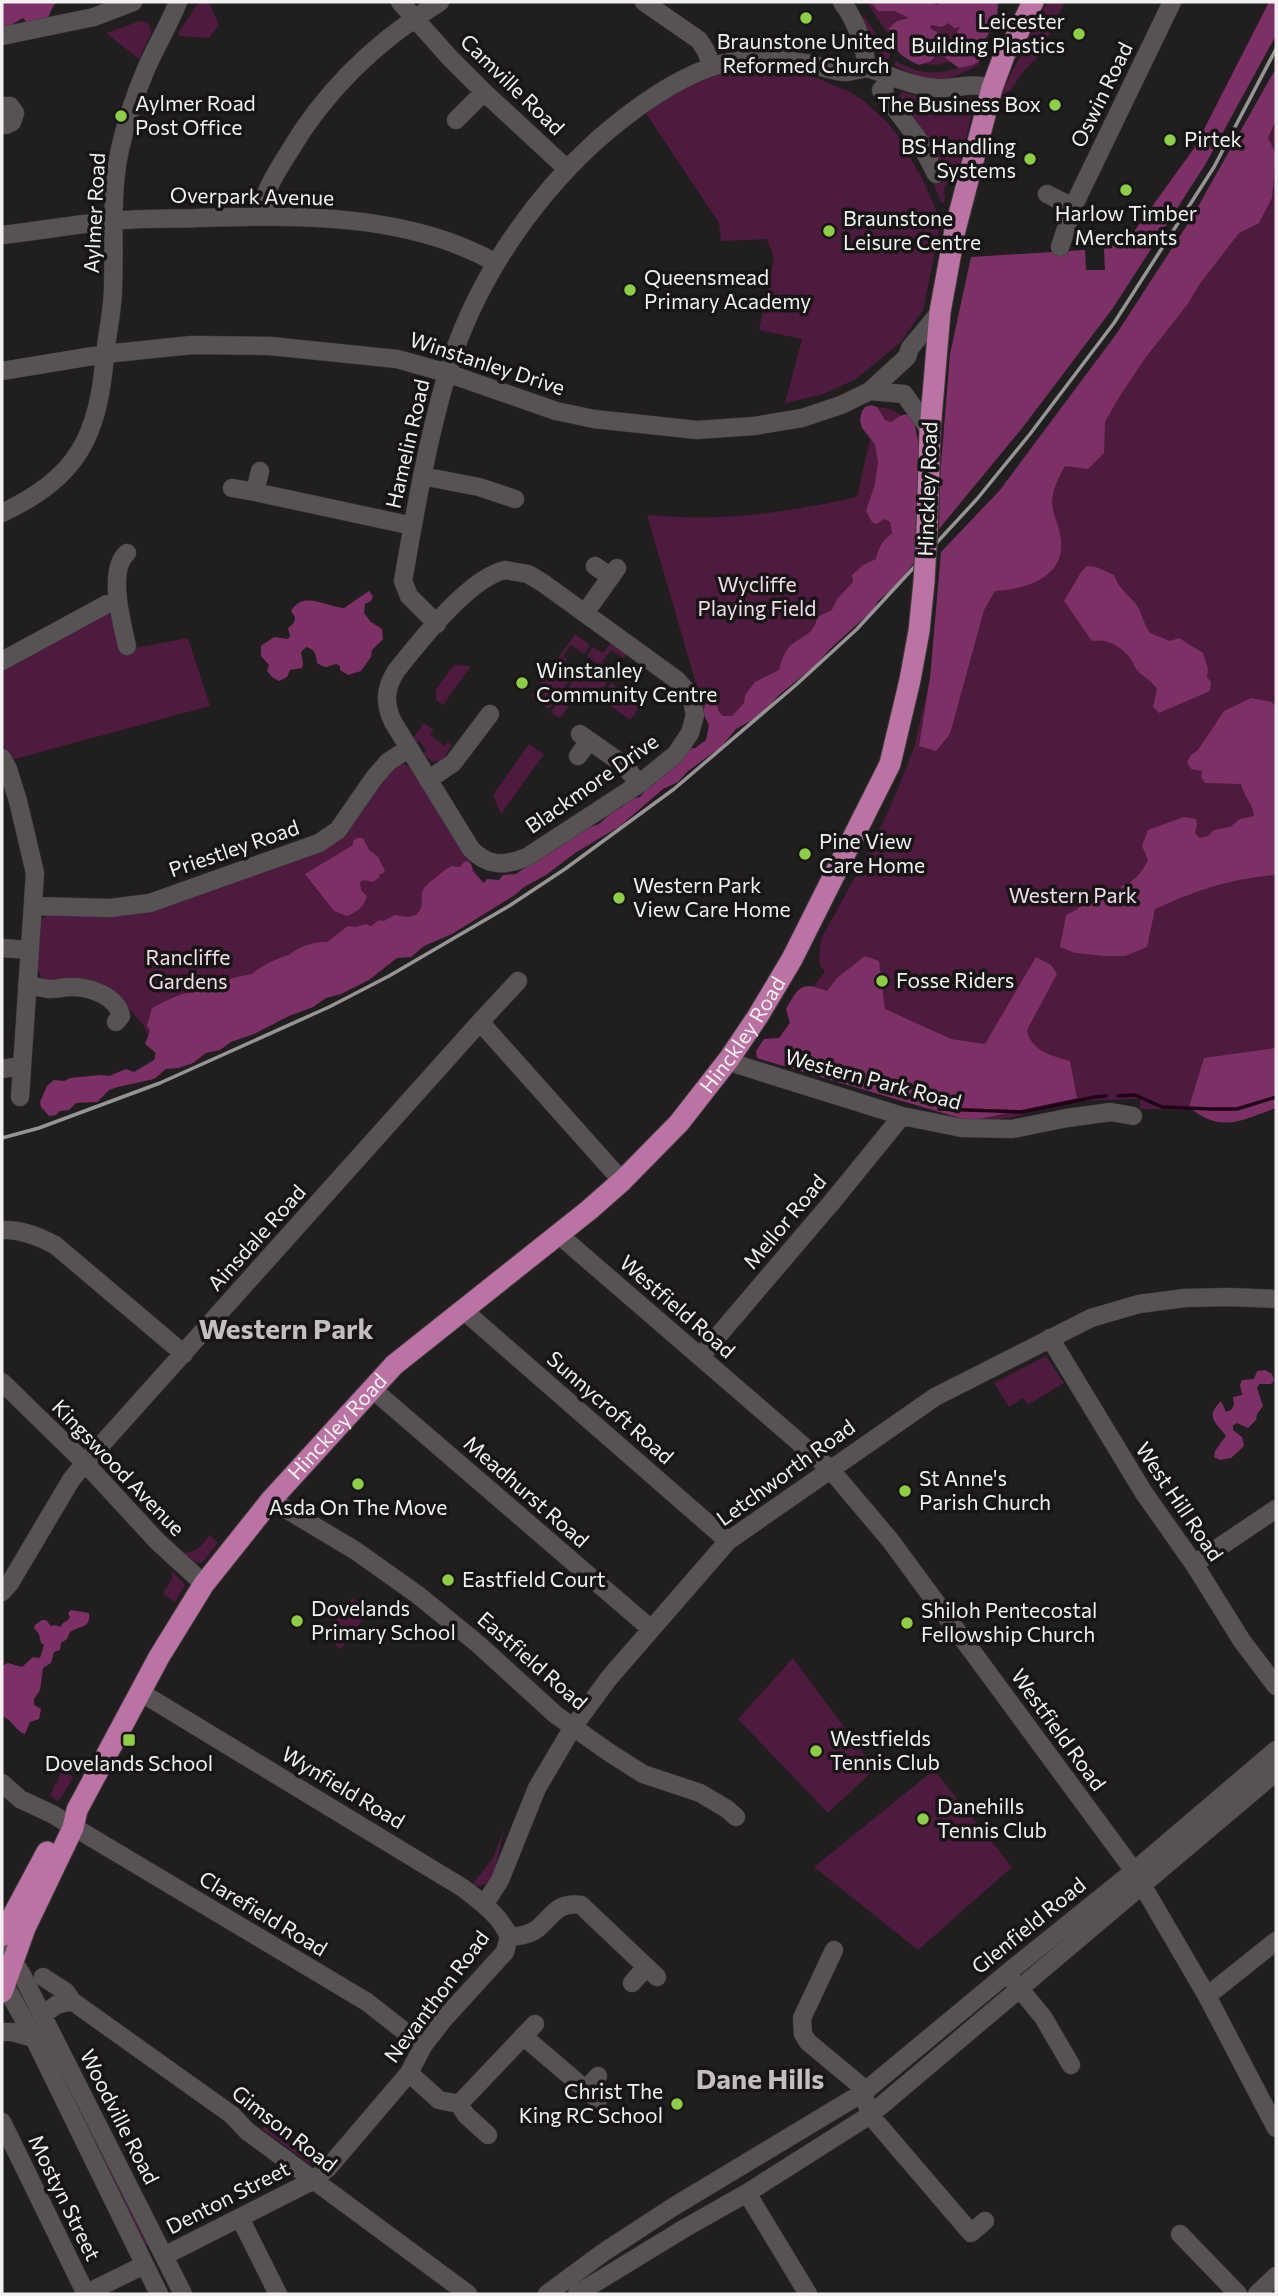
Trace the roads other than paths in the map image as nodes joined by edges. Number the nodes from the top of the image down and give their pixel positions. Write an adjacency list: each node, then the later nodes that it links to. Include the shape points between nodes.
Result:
1 (133, 2): 11 (street, via 94,17)
2 (178, 2): 26 (street, Aylmer Road, via 131,107 115,177)
3 (400, 2): 10 (street, Camville Road)
4 (440, 2): 10 (street)
5 (644, 2): 13 (street, via 699,40)
6 (842, 2): 14 (street, via 858,29)
7 (1018, 2): 12 (main road, Hinckley Road, via 1002,41)
8 (1034, 2): 12 (main road, Hinckley Road)
9 (1172, 2): 24 (street, Oswin Road)
10 (415, 17): 17 (street, Camville Road); 25 (street, via 348,73 301,131 266,195)
11 (2, 36)
12 (1005, 53): 16 (main road, Hinckley Road)
13 (712, 67): 14 (street, Hamelin Road, via 768,59 845,72); 21 (street, Hamelin Road, via 645,103)
14 (867, 68): 16 (street, via 922,86)
15 (885, 86): 22 (street, via 881,90 918,139)
16 (992, 88): 30 (main road, Hinckley Road, via 955,230)
17 (484, 92): 19 (street); 21 (street, Camville Road)
18 (2, 101): 20 (street, via 15,116 10,124)
19 (456, 120)
20 (2, 124)
21 (566, 168): 29 (street, Hamelin Road)
22 (936, 174)
23 (1047, 194): 24 (street)
24 (1073, 207): 28 (street, Oswin Road)
25 (265, 216): 26 (street, Overpark Avenue); 29 (street, Overpark Avenue, via 388,227 452,242)
26 (113, 221): 27 (street, Overpark Avenue); 31 (street, Aylmer Road, via 113,289)
27 (2, 235)
28 (1059, 247)
29 (496, 263): 35 (street, Hamelin Road, via 469,315)
30 (940, 312): 32 (street, Winstanley Drive); 33 (main road, Hinckley Road)
31 (105, 354): 34 (street, Winstanley Drive); 35 (street, Winstanley Drive, via 192,345 270,345 397,359); 45 (street, Aylmer Road, via 100,401 82,448 53,482)
32 (907, 357): 33 (street, via 922,354); 37 (street, Winstanley Drive)
33 (935, 362): 36 (main road, Hinckley Road)
34 (2, 371)
35 (447, 373): 37 (street, Winstanley Drive, via 556,411 697,430 802,418); 41 (street, Hamelin Road)
36 (933, 387): 38 (street, via 922,396); 39 (main road, Hinckley Road)
37 (870, 391): 38 (street)
38 (904, 394): 39 (street)
39 (930, 430): 67 (main road, Hinckley Road, bridge, via 924,582 915,656 890,764 792,959)
40 (260, 471): 43 (street)
41 (422, 476): 44 (street); 46 (street, Hamelin Road)
42 (232, 488): 43 (street)
43 (255, 492): 46 (street)
44 (515, 499)
45 (2, 513)
46 (413, 526): 51 (street, Hamelin Road, via 403,581 409,596)
47 (127, 553): 49 (street, via 121,558)
48 (595, 566): 50 (street, via 614,572)
49 (118, 602): 52 (street); 53 (street)
50 (585, 613): 51 (street, Blackmore Drive, via 528,574 505,570 482,579); 59 (street, Blackmore Drive, via 677,680 691,696 695,715 690,733 676,754)
51 (437, 624): 55 (street, Blackmore Drive, via 396,671 386,694 389,714)
52 (127, 646)
53 (2, 661)
54 (490, 714): 58 (street, via 453,763)
55 (409, 748): 58 (street, Blackmore Drive); 60 (street, Priestley Road, via 388,762 338,830 319,843 150,903 110,908)
56 (578, 756): 59 (street, via 585,737 624,765)
57 (2, 758): 60 (street, via 18,801 34,873)
58 (428, 780): 59 (street, Blackmore Drive, via 471,849 495,864 527,857)
59 (639, 783)
60 (33, 906): 62 (street)
61 (2, 948): 62 (street)
62 (30, 950): 64 (street)
63 (518, 981): 66 (street, Ainsdale Road)
64 (27, 985): 65 (street, via 86,988 113,1003); 68 (street)
65 (123, 1019)
66 (480, 1022): 73 (street); 79 (street, Ainsdale Road)
67 (729, 1059): 71 (street, Western Park Road); 73 (main road, Hinckley Road, via 679,1123)
68 (20, 1066): 69 (street); 70 (street)
69 (2, 1069)
70 (20, 1097)
71 (902, 1116): 72 (street, Western Park Road, via 986,1130 1111,1112); 80 (street, Mellor Road)
72 (1133, 1116)
73 (622, 1181): 75 (main road, Hinckley Road)
74 (2, 1230): 79 (street, via 37,1235 55,1245)
75 (558, 1234): 77 (main road, Hinckley Road); 80 (street, Westfield Road)
76 (1276, 1299): 78 (street, Letchworth Road, via 1218,1297 1139,1304 1091,1318)
77 (461, 1309): 82 (main road, Hinckley Road); 87 (street, Sunnycroft Road)
78 (1050, 1338): 84 (street, Letchworth Road, via 935,1397); 88 (street, West Hill Road, via 1144,1493)
79 (184, 1354): 83 (street, Ainsdale Road)
80 (700, 1357): 84 (street, Westfield Road)
81 (2, 1382): 83 (street, Kingswood Avenue)
82 (370, 1388): 85 (main road, Hinckley Road); 91 (street, Meadhurst Road)
83 (85, 1463): 89 (street, Kingswood Avenue); 90 (street, Ainsdale Road)
84 (830, 1469): 87 (street, Letchworth Road); 100 (street, Westfield Road, via 890,1540)
85 (271, 1500): 89 (main road, Hinckley Road); 94 (street, Eastfield Road, via 356,1551 449,1618)
86 (1276, 1509): 88 (street)
87 (729, 1541): 91 (street, Letchworth Road)
88 (1194, 1564): 92 (street, West Hill Road, via 1241,1641)
89 (204, 1584): 93 (main road, Hinckley Road)
90 (2, 1592)
91 (651, 1629): 94 (street, Letchworth Road)
92 (1276, 1686)
93 (140, 1692): 99 (main road, Hinckley Road); 102 (street, Wynfield Road)
94 (573, 1727): 98 (street, Eastfield Road, via 643,1774 700,1793); 102 (street, Letchworth Road, via 537,1788 500,1880)
95 (1276, 1750): 100 (street, Glenfield Road)
96 (1276, 1772): 100 (street, Glenfield Road)
97 (2, 1783): 99 (street, Clarefield Road, via 20,1799)
98 (736, 1817)
99 (71, 1820): 101 (main road, Hinckley Road); 108 (main road, Hinckley Road, via 28,1922); 119 (street, Clarefield Road, via 367,2002)
100 (1138, 1878): 109 (street, Glenfield Road); 113 (street, Glenfield Road); 114 (street, Westfield Road)
101 (28, 1886): 103 (street); 104 (main road, Hinckley Road)
102 (484, 1905): 105 (street, Wynfield Road)
103 (2, 1906)
104 (2, 1936)
105 (509, 1937): 111 (street, Nevanthon Road, via 536,1930 556,1909 581,1905 651,1972); 119 (street, Nevanthon Road, via 505,1952)
106 (1276, 1941): 114 (street)
107 (834, 1950): 123 (street, via 801,2027 808,2042)
108 (7, 1952): 112 (main road, Hinckley Road); 116 (street, Woodville Road)
109 (1006, 1973): 113 (street); 123 (street, Glenfield Road)
110 (43, 1977): 115 (street, Gimson Road)
111 (632, 1983)
112 (3, 1985): 118 (street, Woodville Road)
113 (1020, 1989): 120 (street); 125 (street, Glenfield Road)
114 (1207, 1996): 128 (street, Westfield Road)
115 (72, 2001): 116 (street, via 56,2005); 131 (street, Gimson Road, via 232,2115)
116 (42, 2016): 138 (street, Woodville Road)
117 (2, 2032): 118 (street)
118 (34, 2038): 139 (street, Woodville Road)
119 (423, 2046): 121 (street, Nevanthon Road)
120 (1071, 2065)
121 (409, 2073): 124 (street, via 439,2100); 131 (street, Nevanthon Road, via 328,2168)
122 (594, 2089): 124 (street, via 529,2030)
123 (864, 2092): 125 (street); 129 (street, Glenfield Road)
124 (459, 2104): 127 (street, via 466,2115)
125 (870, 2115): 130 (street, Glenfield Road); 135 (street)
126 (2, 2122): 141 (street, Mostyn Street)
127 (486, 2128)
128 (1276, 2128)
129 (803, 2129): 130 (street); 133 (street, Glenfield Road)
130 (816, 2150): 132 (street, Glenfield Road)
131 (312, 2180): 134 (street, Denton Street); 145 (street, Gimson Road)
132 (747, 2193): 136 (street, Glenfield Road); 148 (street)
133 (673, 2207): 136 (street); 146 (street, Glenfield Road)
134 (240, 2218): 138 (street, Denton Street); 144 (street)
135 (978, 2227)
136 (685, 2228): 147 (street, Glenfield Road)
137 (1180, 2234): 149 (street)
138 (164, 2256): 139 (street, Denton Street, via 159,2271 152,2272); 143 (street, Woodville Road)
139 (144, 2265): 141 (street, Denton Street); 142 (street, Woodville Road)
140 (1276, 2276): 150 (street)
141 (86, 2294)
142 (159, 2294)
143 (183, 2294)
144 (278, 2294)
145 (468, 2294)
146 (547, 2294)
147 (576, 2294)
148 (808, 2294)
149 (1238, 2294)
150 (1257, 2294)

